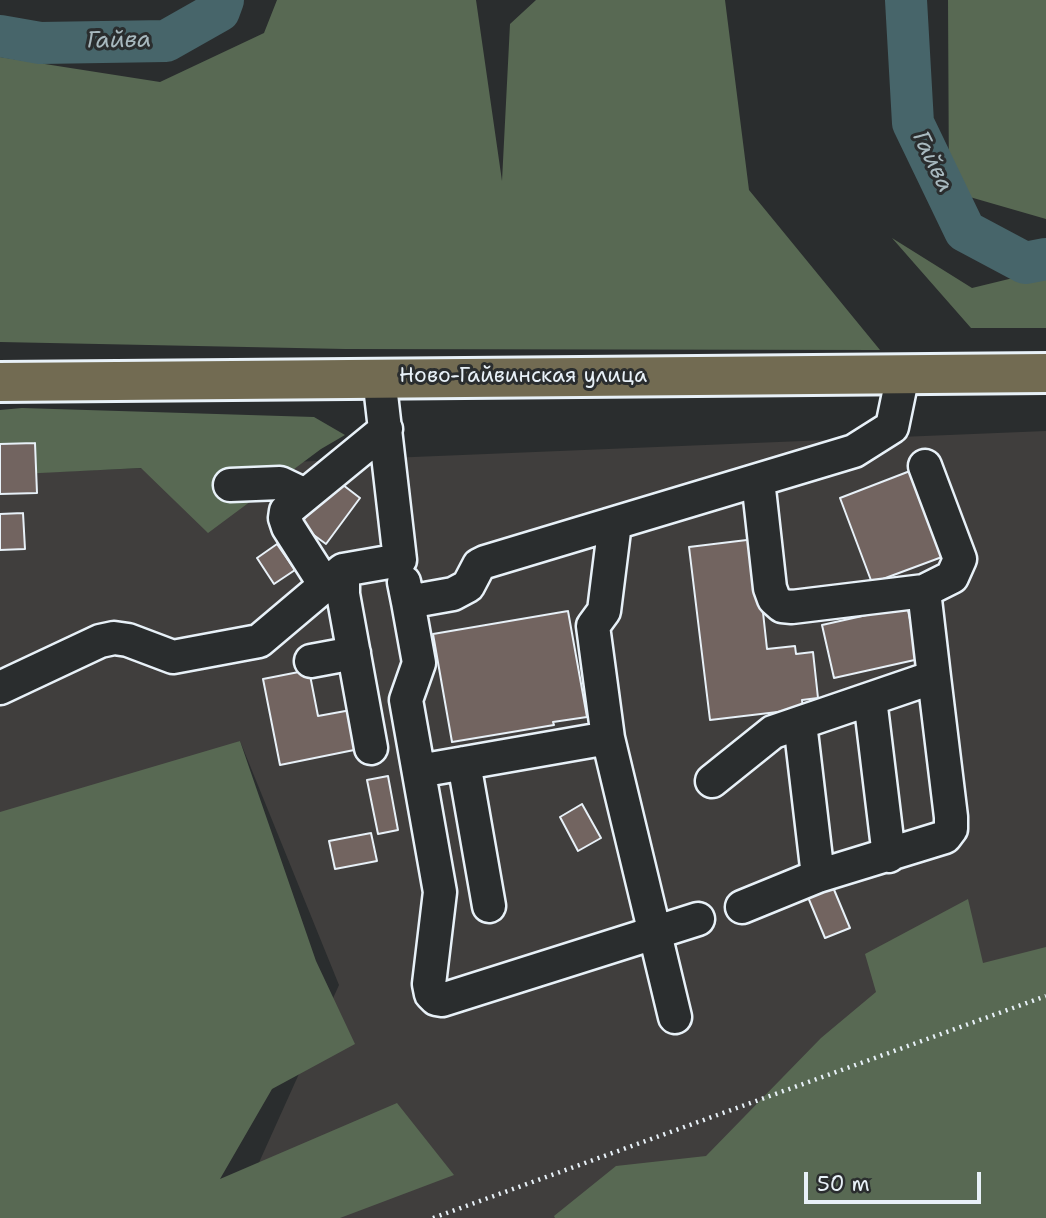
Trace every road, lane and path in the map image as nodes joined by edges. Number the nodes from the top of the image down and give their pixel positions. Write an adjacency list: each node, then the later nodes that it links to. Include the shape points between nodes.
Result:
1 (1046, 373): 2 (main road, Ново-Гайвинская улица)
2 (903, 374): 3 (main road, Ново-Гайвинская улица); 7 (lane, via 892,427 854,451)
3 (379, 377): 4 (main road, Ново-Гайвинская улица); 5 (lane)
4 (0, 382)
5 (386, 429): 9 (lane); 11 (lane)
6 (925, 466): 13 (lane, via 960,559 952,577)
7 (758, 480): 10 (lane); 13 (lane, via 770,588 782,606)
8 (230, 485): 9 (lane, via 280,483)
9 (303, 494): 12 (lane, via 285,517)
10 (615, 523): 14 (lane, via 485,562 461,591); 21 (lane, via 604,611 593,626)
11 (400, 559): 12 (lane); 14 (lane)
12 (334, 578): 15 (lane, via 342,594); 18 (lane, via 259,641 173,657 114,638)
13 (924, 591): 17 (lane)
14 (408, 602): 24 (lane, via 419,663 406,699)
15 (354, 653): 16 (lane); 22 (lane)
16 (311, 661)
17 (934, 677): 19 (lane); 26 (lane, via 951,829 934,843)
18 (0, 688)
19 (870, 699): 20 (lane); 26 (lane)
20 (800, 723): 25 (lane, via 773,732); 27 (lane)
21 (608, 737): 23 (lane); 31 (lane)
22 (372, 748)
23 (464, 763): 24 (lane); 28 (lane)
24 (419, 771): 31 (lane, via 440,892 429,985 436,999)
25 (712, 781)
26 (889, 856): 27 (lane)
27 (818, 876): 29 (lane)
28 (489, 906)
29 (742, 907)
30 (698, 919): 31 (lane)
31 (655, 933): 33 (lane)
32 (1046, 996): 34 (path)
33 (675, 1017)
34 (433, 1218)

